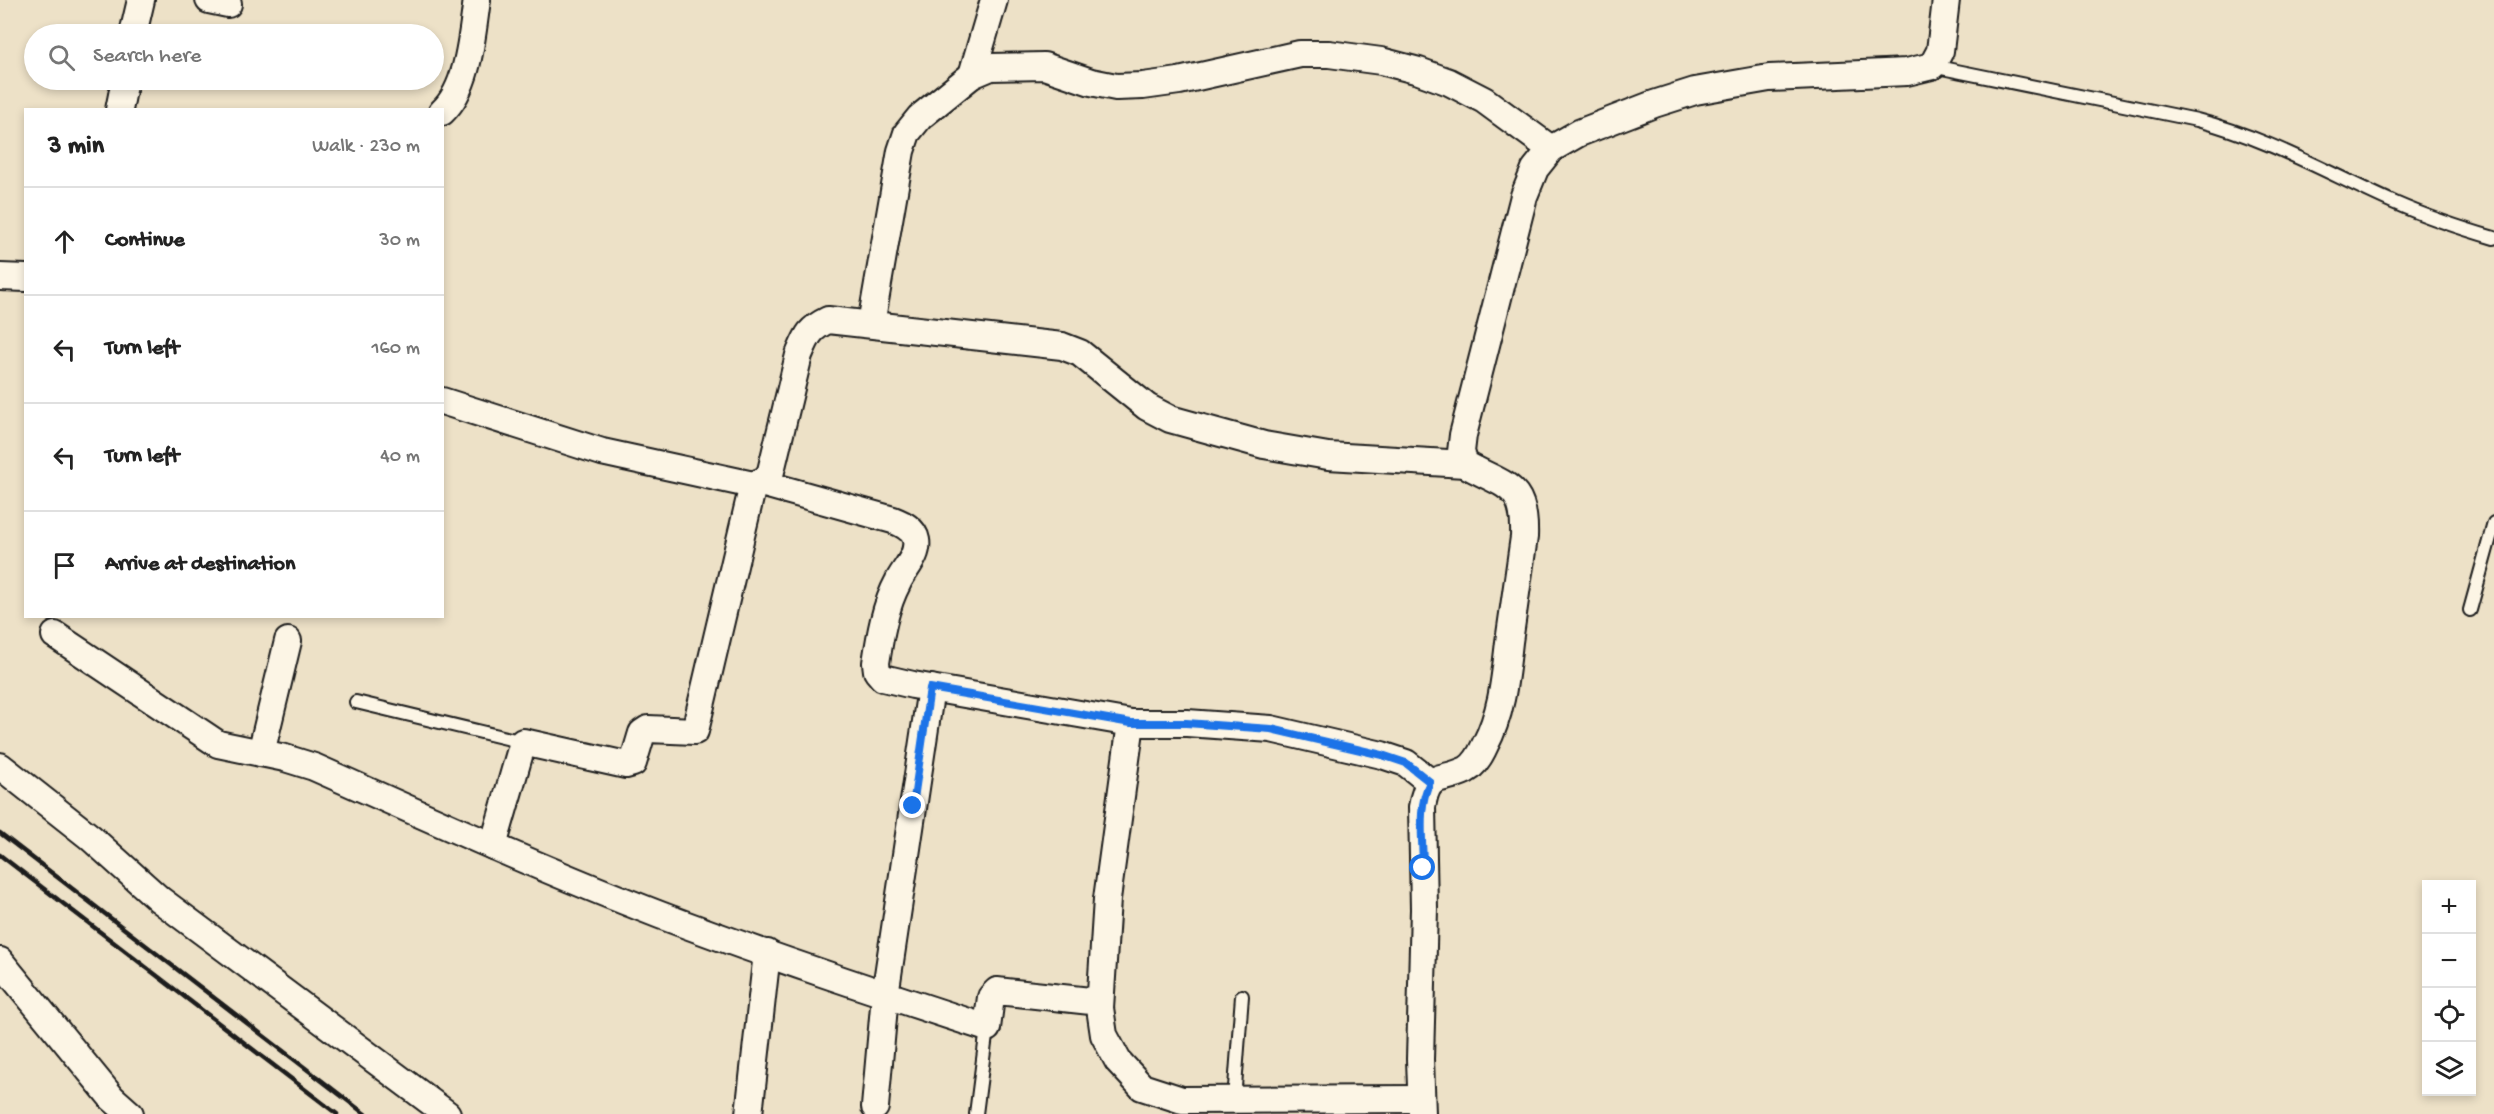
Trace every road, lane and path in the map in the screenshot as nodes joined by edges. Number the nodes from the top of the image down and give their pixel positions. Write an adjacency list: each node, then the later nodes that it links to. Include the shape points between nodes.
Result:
1 (141, 0): 5 (street)
2 (477, 0): 10 (street, via 463,76)
3 (994, 0): 7 (street)
4 (1946, 0): 6 (street, via 1940,51)
5 (135, 24)
6 (1932, 66): 11 (street, via 1907,72 1769,78 1695,91 1579,133); 12 (lane, via 2233,130 2311,161 2415,212)
7 (972, 75): 11 (street, via 991,67 1044,66 1091,82 1116,87 1143,86 1300,54 1329,54 1381,61 1449,82 1484,100); 15 (street, via 920,117 907,133)
8 (123, 90): 9 (street)
9 (119, 108)
10 (444, 109)
11 (1551, 149): 17 (street, via 1536,169 1524,196 1463,435 1461,452)
12 (2494, 238)
13 (0, 277): 14 (street)
14 (24, 278)
15 (871, 324): 17 (street, via 1062,346 1080,353 1147,407 1170,419 1264,445 1328,456); 18 (street, via 828,320 814,326 800,355 771,471 767,479)
16 (444, 402): 18 (street, via 602,452)
17 (1465, 464): 29 (street, via 1513,489 1525,518 1524,537 1496,722 1467,770)
18 (757, 484): 23 (street, via 893,519 915,534 915,552 887,609 877,672 883,678); 26 (street, via 695,731 648,729 642,733 633,763 626,765)
19 (2494, 523): 20 (lane)
20 (2470, 610)
21 (55, 634): 27 (street, via 219,744)
22 (288, 641): 27 (street)
23 (930, 688): 25 (street); 33 (street)
24 (356, 702): 26 (lane)
25 (1131, 723): 29 (street, via 1271,729 1406,763); 35 (street, via 1107,899)
26 (523, 742): 30 (street)
27 (261, 753): 30 (street, via 314,767)
28 (0, 766): 41 (street, via 90,837 159,899)
29 (1430, 782): 39 (street, via 1422,807)
30 (493, 846): 31 (street, via 660,915)
31 (767, 953): 33 (street); 42 (street)
32 (0, 961): 40 (street, via 112,1098)
33 (885, 995): 36 (street); 38 (street)
34 (1242, 996): 37 (lane)
35 (1100, 1002): 36 (street, via 997,991 991,997); 37 (street, via 1104,1035 1118,1061 1142,1087 1182,1100)
36 (987, 1028): 43 (lane)
37 (1234, 1100): 39 (street)
38 (875, 1107)
39 (1421, 1107)
40 (130, 1114)
41 (447, 1114)
42 (749, 1114)
43 (976, 1114)

